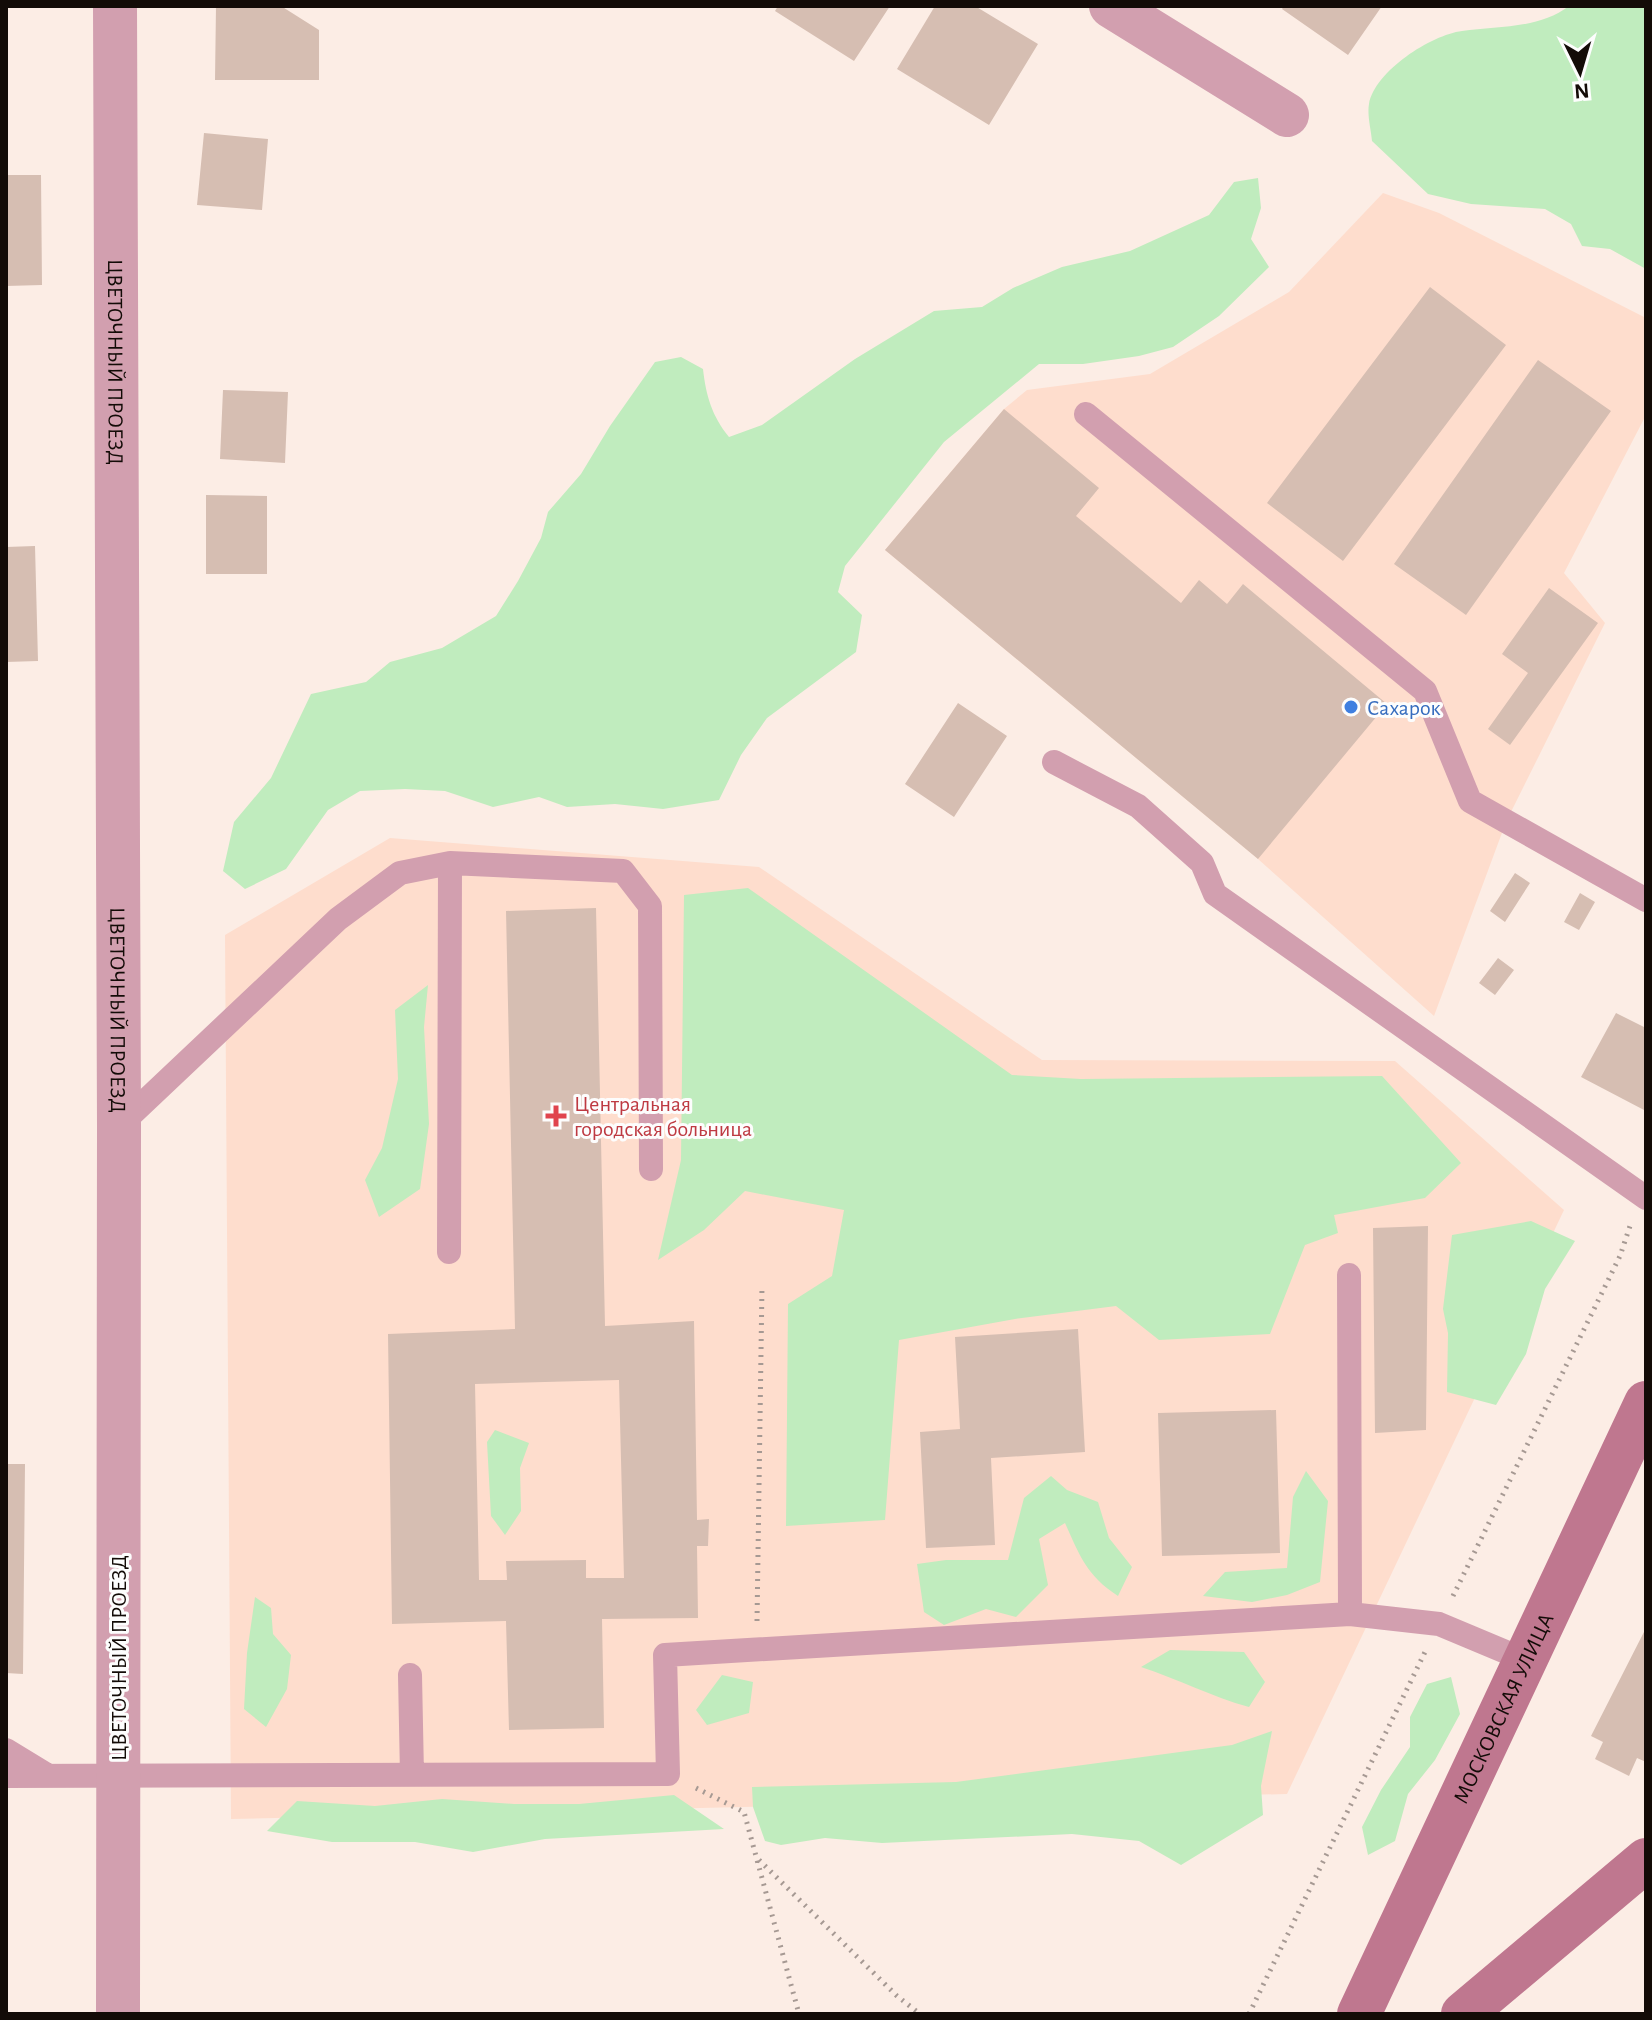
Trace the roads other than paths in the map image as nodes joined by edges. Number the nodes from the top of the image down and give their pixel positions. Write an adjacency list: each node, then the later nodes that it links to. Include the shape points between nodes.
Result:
1 (115, 6): 8 (street, ЦВЕТОЧНЫЙ ПРОЕЗД)
2 (1111, 6): 3 (street)
3 (1287, 115)
4 (1086, 414): 7 (lane, via 1425,691 1470,801)
5 (1054, 762): 10 (lane, via 1138,806 1202,863 1215,894)
6 (450, 863): 8 (lane, via 400,873 338,919); 9 (lane, via 623,871 650,906); 11 (lane)
7 (1646, 900)
8 (119, 1126): 19 (street, ЦВЕТОЧНЫЙ ПРОЕЗД)
9 (651, 1169)
10 (1646, 1198)
11 (449, 1252)
12 (1349, 1275): 14 (lane)
13 (1646, 1403): 15 (street, МОСКОВСКАЯ УЛИЦА)
14 (1350, 1614): 15 (lane, via 1439,1624); 20 (lane, via 665,1655 668,1774)
15 (1525, 1660): 24 (street, МОСКОВСКАЯ УЛИЦА)
16 (410, 1675): 20 (lane)
17 (6, 1750): 18 (lane)
18 (47, 1775): 19 (lane); 21 (lane)
19 (117, 1775): 20 (lane); 23 (street, ЦВЕТОЧНЫЙ ПРОЕЗД)
20 (412, 1775)
21 (6, 1776)
22 (1646, 1860): 25 (street)
23 (118, 2014)
24 (1359, 2014)
25 (1463, 2014)

